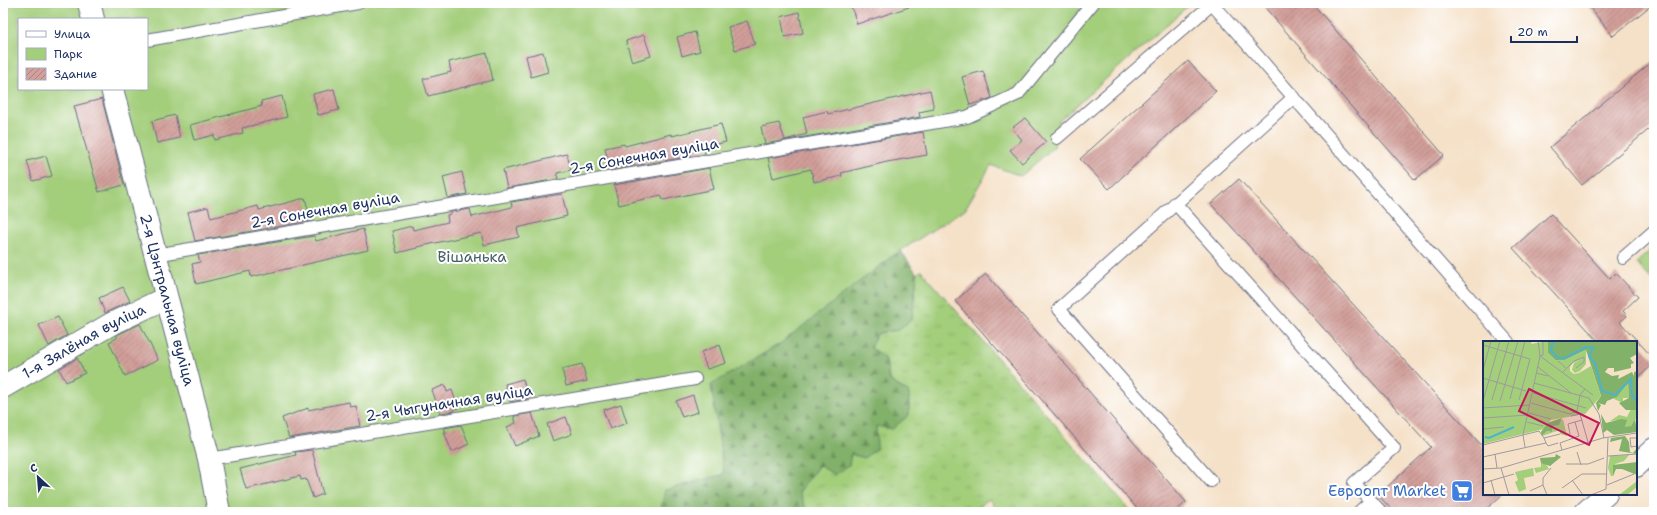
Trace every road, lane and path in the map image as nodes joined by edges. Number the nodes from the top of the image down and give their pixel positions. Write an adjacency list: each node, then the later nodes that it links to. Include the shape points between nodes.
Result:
1 (89, 3): 4 (street)
2 (358, 3): 5 (lane)
3 (1093, 3): 11 (lane, 2-я Сонечная вуліца, via 1018,94 967,117)
4 (93, 18)
5 (148, 40)
6 (112, 90): 11 (street, 2-я Цэнтральная вуліца)
7 (1294, 97): 8 (lane, via 1212,4); 9 (lane); 14 (lane)
8 (1057, 138)
9 (1175, 203): 20 (lane, via 1059,309); 22 (lane, via 1394,448 1354,483)
10 (1654, 231): 12 (lane)
11 (155, 255): 13 (street, 2-я Цэнтральная вуліца)
12 (1623, 258)
13 (166, 298): 16 (street, 1-я Зялёная вуліца, via 111,324); 18 (street, 2-я Цэнтральная вуліца)
14 (1507, 341)
15 (695, 379): 18 (lane, 2-я Чыгуначная вуліца)
16 (3, 387)
17 (1654, 449): 19 (street)
18 (209, 459): 23 (street, 2-я Цэнтральная вуліца)
19 (1637, 465)
20 (1211, 481)
21 (1605, 495): 26 (street)
22 (1371, 501): 24 (lane); 25 (lane)
23 (216, 511)
24 (1359, 512)
25 (1381, 512)
26 (1586, 512)

